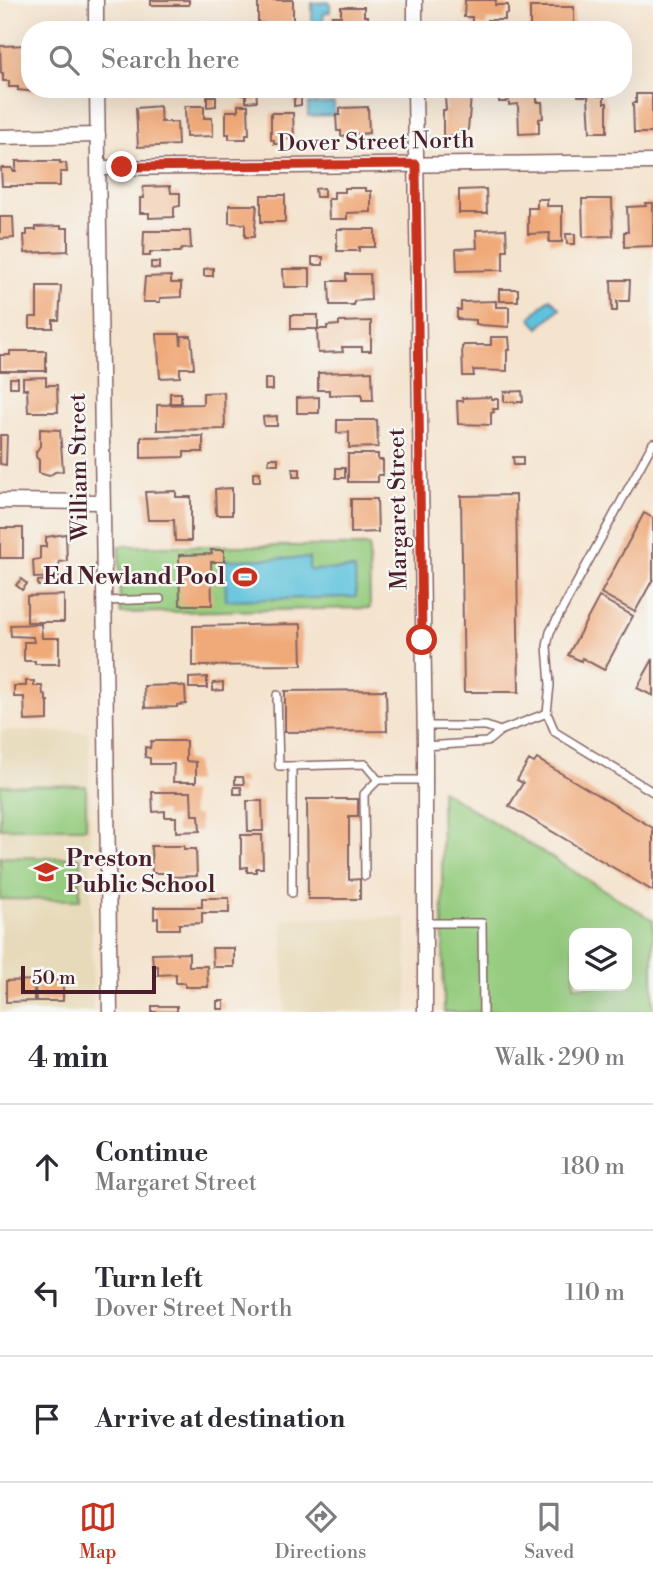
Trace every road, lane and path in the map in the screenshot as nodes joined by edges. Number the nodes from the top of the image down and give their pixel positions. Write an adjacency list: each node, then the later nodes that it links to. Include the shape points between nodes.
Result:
1 (96, 0): 3 (street)
2 (415, 0): 4 (street)
3 (96, 21)
4 (415, 21)
5 (97, 98): 7 (street, William Street)
6 (415, 98): 10 (street, Margaret Street)
7 (97, 135): 8 (street); 11 (street, William Street)
8 (0, 136)
9 (653, 162): 10 (street, Dover Street North)
10 (416, 164): 11 (street, Dover Street North); 19 (street, Margaret Street)
11 (99, 168): 14 (street, William Street)
12 (653, 443): 18 (lane, via 550,632)
13 (0, 501): 14 (street)
14 (102, 502): 16 (street, William Street)
15 (160, 599): 16 (lane)
16 (104, 601): 29 (street, William Street)
17 (277, 695): 22 (lane, via 279,766)
18 (547, 713): 20 (lane); 25 (lane, via 555,733)
19 (425, 726): 20 (lane, via 486,726); 21 (street, Margaret Street)
20 (500, 731): 21 (lane, via 487,742)
21 (425, 746): 24 (street, Margaret Street)
22 (292, 766): 23 (lane, via 365,764); 27 (lane)
23 (378, 780): 24 (lane); 26 (lane, via 364,794)
24 (424, 780): 28 (street, Margaret Street)
25 (653, 792)
26 (365, 876)
27 (292, 893)
28 (425, 923): 30 (street, Margaret Street); 31 (lane, via 482,923)
29 (110, 1012)
30 (425, 1012)
31 (483, 1012)

